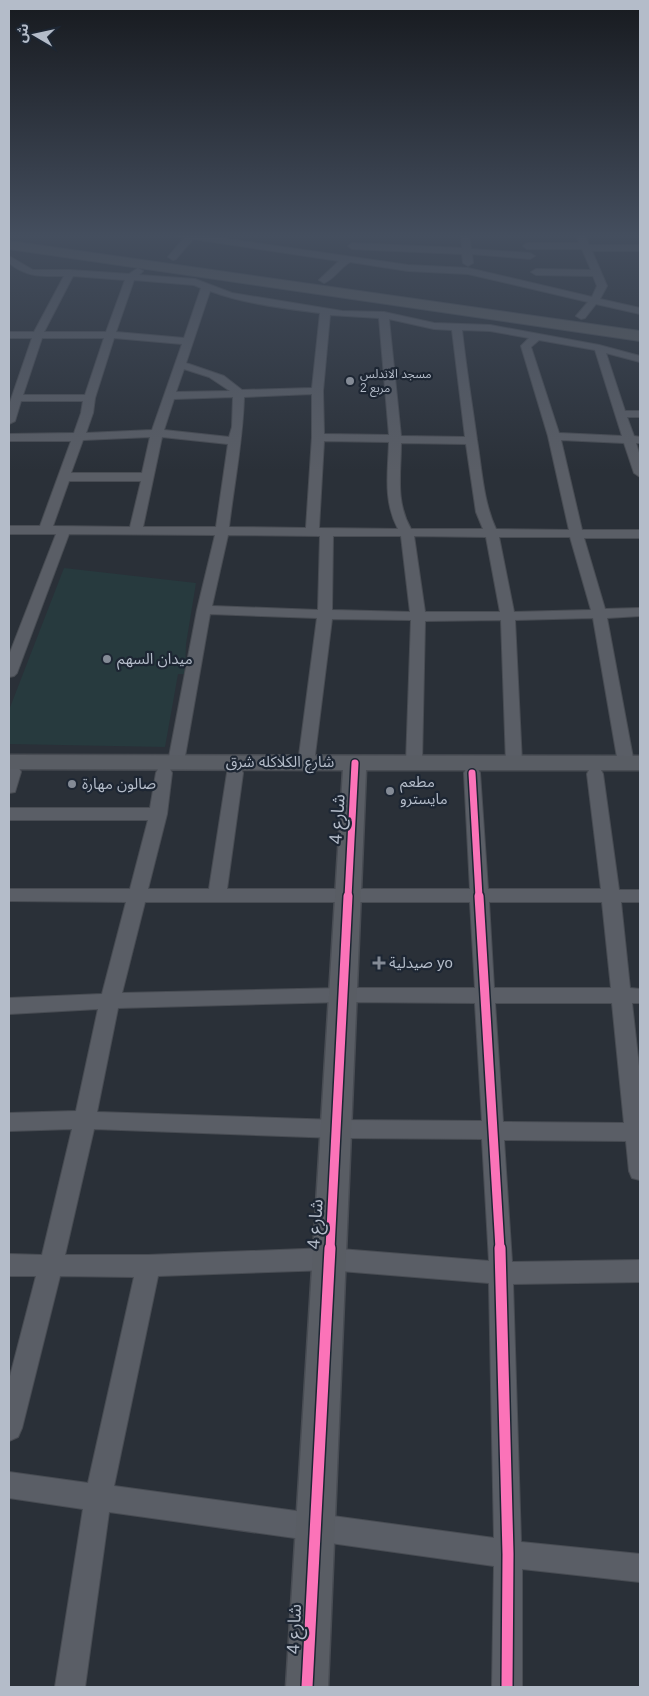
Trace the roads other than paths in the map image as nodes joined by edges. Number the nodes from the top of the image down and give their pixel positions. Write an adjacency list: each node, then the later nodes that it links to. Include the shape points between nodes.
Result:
1 (49, 313): 13 (street)
2 (118, 313): 15 (street)
3 (198, 313): 18 (street)
4 (325, 313): 22 (street)
5 (359, 313): 9 (street)
6 (489, 313): 16 (highway)
7 (561, 313): 10 (highway)
8 (583, 313): 10 (street)
9 (384, 314): 12 (street, via 434,326); 35 (street)
10 (581, 316): 11 (highway)
11 (640, 325)
12 (457, 327): 17 (street, via 490,328); 38 (street)
13 (38, 334): 14 (street); 15 (street); 25 (street)
14 (9, 335)
15 (110, 335): 18 (street); 26 (street)
16 (640, 336)
17 (536, 337): 19 (street); 31 (street, via 526,346)
18 (189, 342): 21 (street)
19 (599, 348): 20 (street); 27 (street)
20 (640, 359)
21 (181, 365): 23 (street, via 222,380); 24 (street)
22 (317, 391): 23 (street); 34 (street)
23 (239, 394): 24 (street); 37 (street)
24 (170, 396): 30 (street)
25 (17, 398): 26 (street); 29 (street)
26 (89, 398): 33 (street)
27 (620, 414): 28 (street); 36 (street)
28 (640, 414)
29 (9, 421)
30 (157, 433): 33 (street); 37 (street); 41 (street)
31 (554, 436): 36 (street); 50 (street)
32 (9, 437): 33 (street)
33 (78, 437): 40 (street)
34 (318, 437): 35 (street); 47 (street)
35 (394, 438): 38 (street); 48 (street, via 394,503)
36 (634, 440): 39 (street)
37 (234, 441): 46 (street)
38 (472, 442): 49 (street, via 482,512)
39 (640, 473)
40 (64, 477): 41 (street); 43 (street)
41 (149, 477): 45 (street)
42 (9, 530): 43 (street)
43 (45, 530): 44 (street)
44 (64, 531): 45 (street); 58 (street)
45 (136, 531): 46 (street)
46 (222, 532): 47 (street); 52 (street)
47 (320, 533): 48 (street); 55 (street)
48 (407, 534): 49 (street); 56 (street)
49 (492, 534): 50 (street); 57 (street)
50 (576, 534): 51 (street); 54 (street)
51 (640, 534)
52 (204, 610): 55 (street); 62 (street)
53 (640, 612): 54 (street)
54 (599, 614): 57 (street); 63 (street)
55 (325, 615): 56 (street); 59 (street)
56 (418, 615): 57 (street); 60 (street)
57 (508, 616): 61 (street)
58 (9, 673)
59 (306, 763): 62 (street, شارع الكلاكله شرق); 64 (street, شارع الكلاكله شرق)
60 (414, 763): 61 (street, شارع الكلاكله شرق); 64 (street, شارع الكلاكله شرق)
61 (514, 763): 63 (street, شارع الكلاكله شرق)
62 (170, 767): 65 (street, شارع الكلاكله شرق); 67 (street, شارع الكلاكله شرق); 70 (street)
63 (636, 767): 68 (street, شارع الكلاكله شرق)
64 (355, 768): 65 (street, شارع الكلاكله شرق); 66 (street, شارع الكلاكله شرق); 74 (street, شارع 4)
65 (235, 773): 73 (street)
66 (472, 773): 68 (street, شارع الكلاكله شرق); 75 (street)
67 (10, 774)
68 (595, 774): 77 (street)
69 (9, 814): 70 (street)
70 (158, 814): 72 (street)
71 (9, 895): 72 (street)
72 (137, 895): 73 (street); 81 (street)
73 (217, 895): 74 (street)
74 (346, 896): 75 (street); 78 (street, شارع 4)
75 (480, 896): 77 (street); 80 (street)
76 (640, 896): 77 (street)
77 (611, 897): 79 (street)
78 (342, 995): 80 (street); 81 (street); 85 (street, شارع 4)
79 (630, 996): 80 (street); 87 (street)
80 (485, 997): 86 (street)
81 (110, 1000): 82 (street); 83 (street)
82 (9, 1006)
83 (86, 1120): 84 (street); 85 (street); 91 (street)
84 (9, 1122)
85 (337, 1129): 86 (street); 89 (street, شارع 4)
86 (493, 1130): 87 (street); 94 (street)
87 (639, 1132): 88 (street)
88 (640, 1171)
89 (328, 1259): 92 (street); 94 (street); 98 (street, شارع 4)
90 (9, 1265): 91 (street)
91 (51, 1265): 92 (street); 95 (street)
92 (148, 1266): 97 (street)
93 (640, 1271): 94 (street)
94 (501, 1273): 99 (street)
95 (9, 1428)
96 (9, 1485): 97 (street)
97 (98, 1498): 98 (street); 101 (street)
98 (314, 1526): 99 (street); 102 (street, شارع 4)
99 (508, 1554): 100 (street); 103 (street)
100 (640, 1568)
101 (70, 1687)
102 (307, 1687)
103 (507, 1687)

